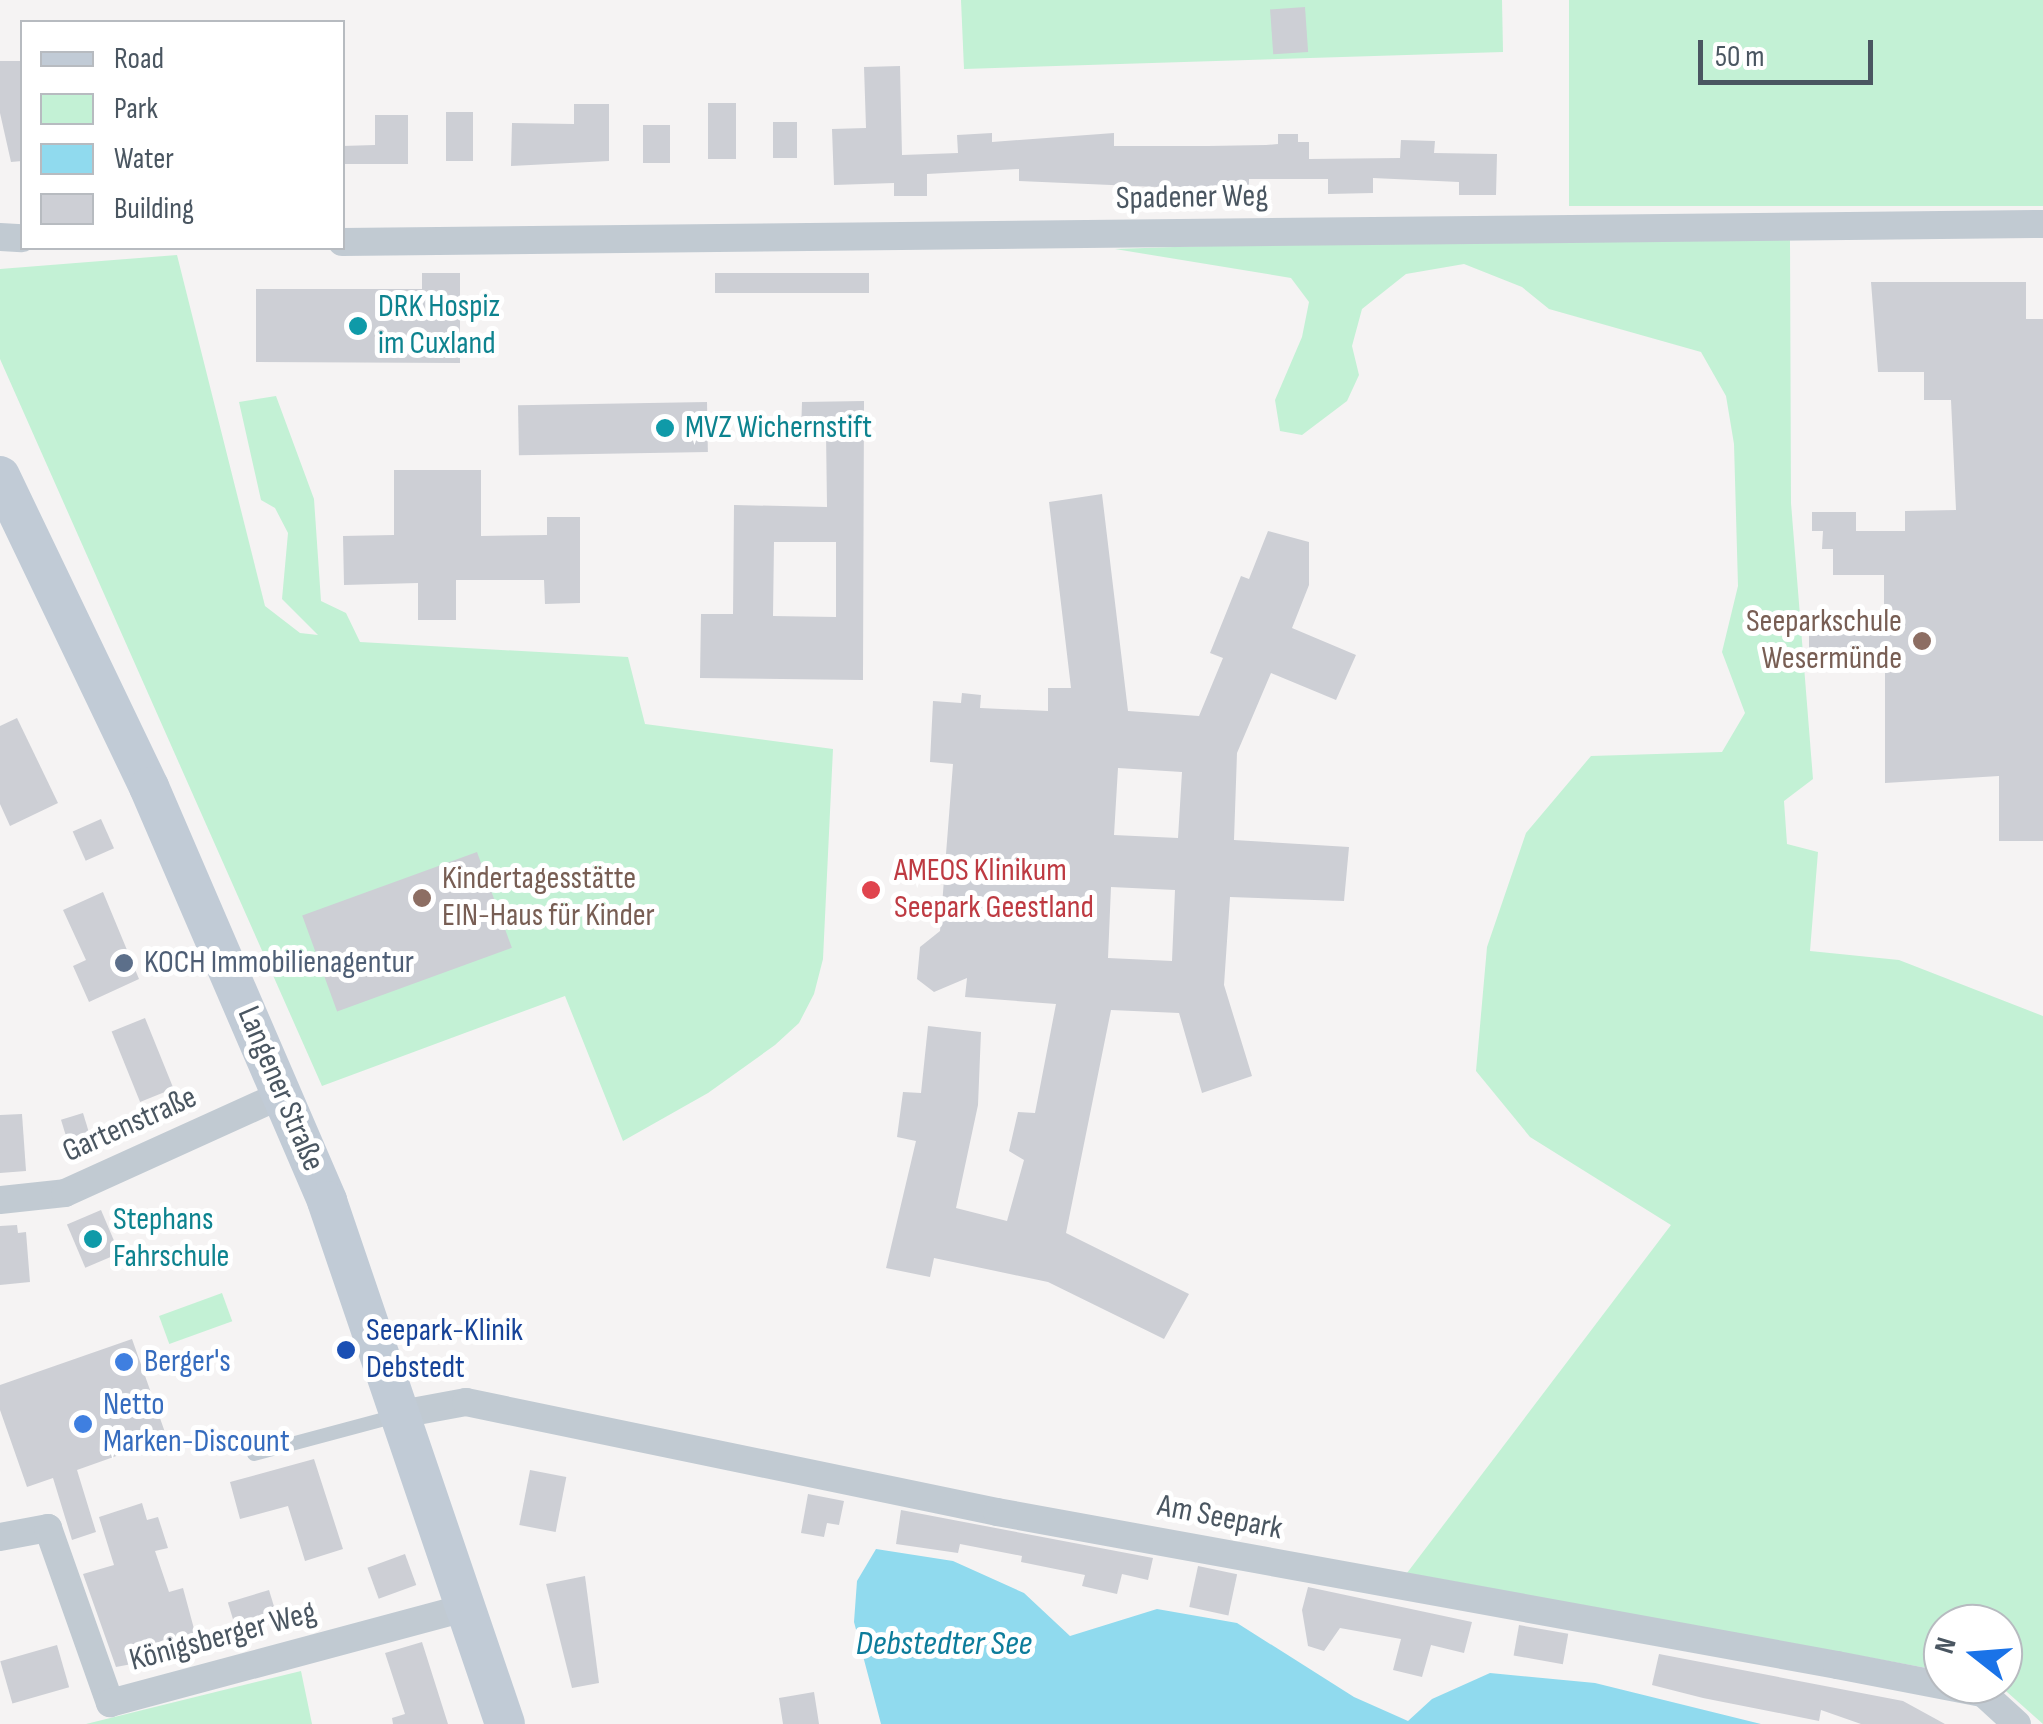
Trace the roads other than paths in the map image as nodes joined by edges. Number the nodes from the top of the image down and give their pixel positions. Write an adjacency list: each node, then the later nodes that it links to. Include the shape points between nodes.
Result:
1 (2043, 224): 2 (street, Spadener Weg)
2 (345, 242)
3 (0, 476): 4 (main road, Langener Straße, via 149,787)
4 (282, 1094): 5 (street, Gartenstraße, via 65,1193); 6 (main road, Langener Straße)
5 (0, 1200)
6 (401, 1414): 7 (lane); 9 (main road, Langener Straße); 11 (street, Am Seepark, via 466,1402 1016,1515 1838,1664 1983,1693)
7 (254, 1454)
8 (0, 1537): 9 (street, Königsberger Weg, via 48,1528 110,1703)
9 (464, 1608): 10 (main road, Langener Straße)
10 (505, 1724)
11 (2017, 1724)

